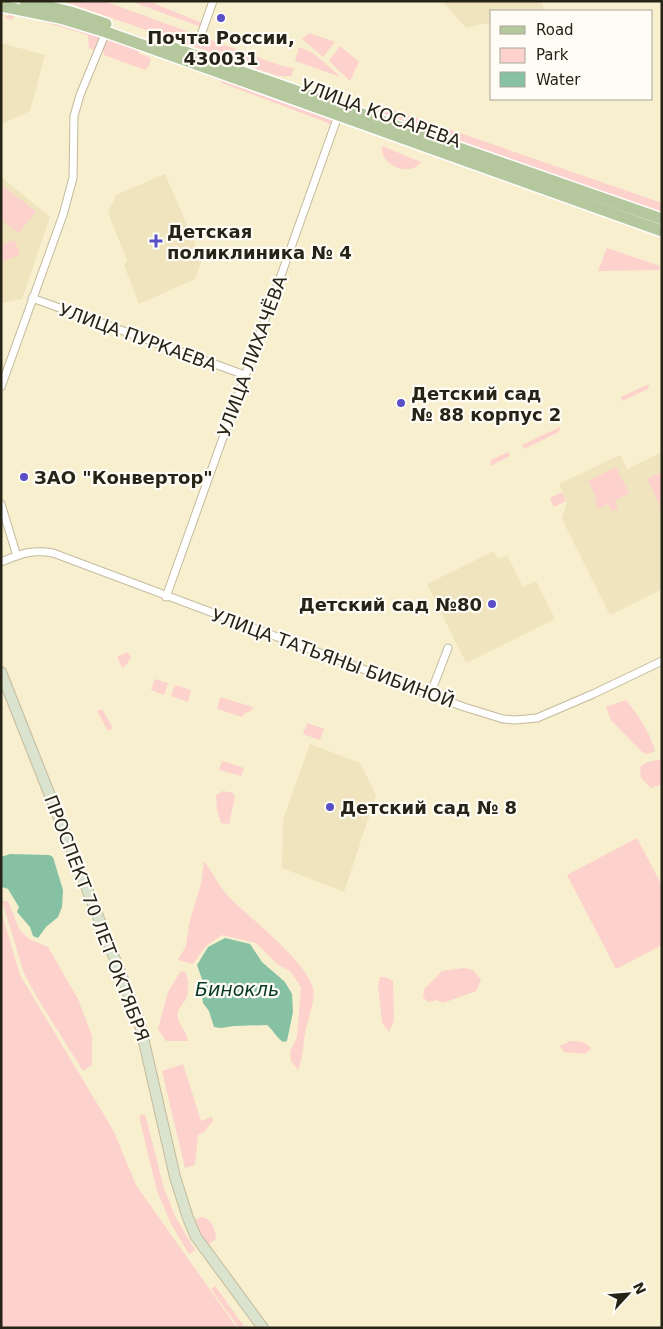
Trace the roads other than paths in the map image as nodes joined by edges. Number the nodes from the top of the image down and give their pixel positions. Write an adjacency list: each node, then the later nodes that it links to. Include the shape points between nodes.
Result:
1 (213, 1): 5 (street)
2 (26, 4): 3 (main road, УЛИЦА КОСАРЕВА); 4 (main road, УЛИЦА КОСАРЕВА); 6 (main road, УЛИЦА КОСАРЕВА, via 70,12)
3 (1, 6)
4 (106, 32): 6 (main road, УЛИЦА КОСАРЕВА); 9 (street, via 80,94 74,116 72,178 63,215)
5 (201, 35)
6 (340, 111): 7 (main road, УЛИЦА КОСАРЕВА); 8 (main road, УЛИЦА КОСАРЕВА); 10 (street, УЛИЦА ЛИХАЧЁВА)
7 (662, 219)
8 (662, 231)
9 (32, 298): 10 (street, УЛИЦА ПУРКАЕВА); 11 (street)
10 (244, 375): 15 (street, УЛИЦА ЛИХАЧЁВА)
11 (1, 387)
12 (1, 504): 13 (street)
13 (17, 556): 14 (street, УЛИЦА ТАТЬЯНЫ БИБИНОЙ); 15 (street, УЛИЦА ТАТЬЯНЫ БИБИНОЙ, via 39,550 53,553)
14 (1, 562)
15 (166, 597): 19 (street, УЛИЦА ТАТЬЯНЫ БИБИНОЙ)
16 (448, 648): 19 (street)
17 (662, 661): 19 (street, УЛИЦА ТАТЬЯНЫ БИБИНОЙ, via 549,714 527,720 487,716)
18 (1, 672): 20 (main road, ПРОСПЕКТ 70 ЛЕТ ОКТЯБРЯ, via 134,1006 181,1200 196,1237)
19 (430, 695)
20 (263, 1328)

